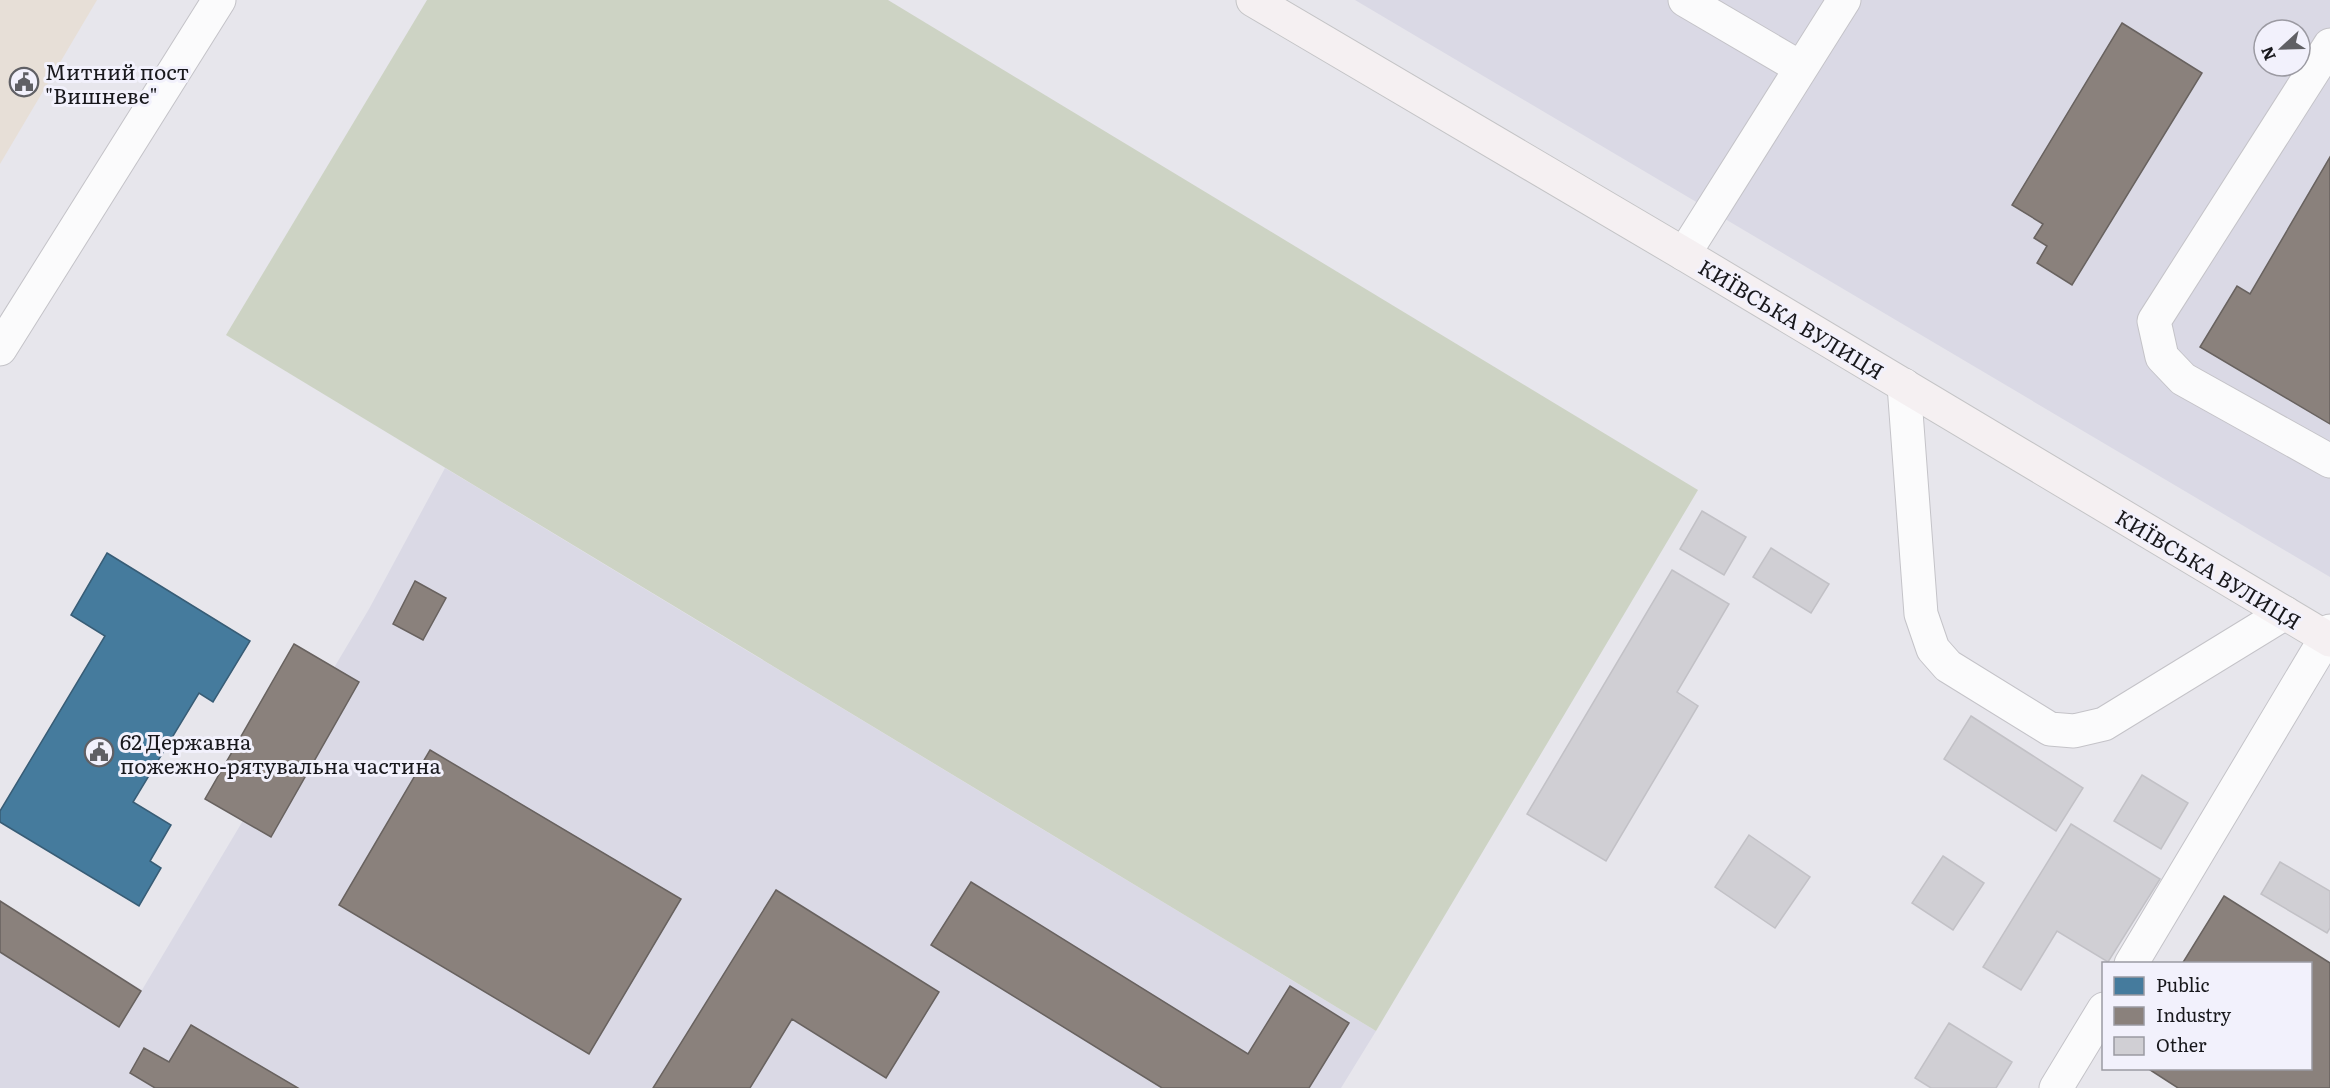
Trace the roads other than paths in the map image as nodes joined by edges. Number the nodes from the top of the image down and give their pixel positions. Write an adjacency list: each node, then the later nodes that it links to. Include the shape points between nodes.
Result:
1 (219, 0): 8 (street)
2 (1253, 0): 7 (main road, КИЇВСЬКА ВУЛИЦЯ)
3 (1685, 0): 6 (street)
4 (1844, 0): 6 (street)
5 (2330, 45): 10 (street, via 2154,321 2163,357 2183,380)
6 (1801, 68): 7 (street)
7 (1684, 254): 9 (main road, КИЇВСЬКА ВУЛИЦЯ)
8 (0, 349)
9 (1904, 385): 11 (main road, КИЇВСЬКА ВУЛИЦЯ); 11 (street, via 1921,614 1933,650 1948,666 2050,729 2074,731 2104,724)
10 (2330, 461)
11 (2285, 613): 12 (main road, КИЇВСЬКА ВУЛИЦЯ)
12 (2329, 636): 13 (street)
13 (2132, 962)
14 (2102, 1011): 15 (street)
15 (2056, 1088)

